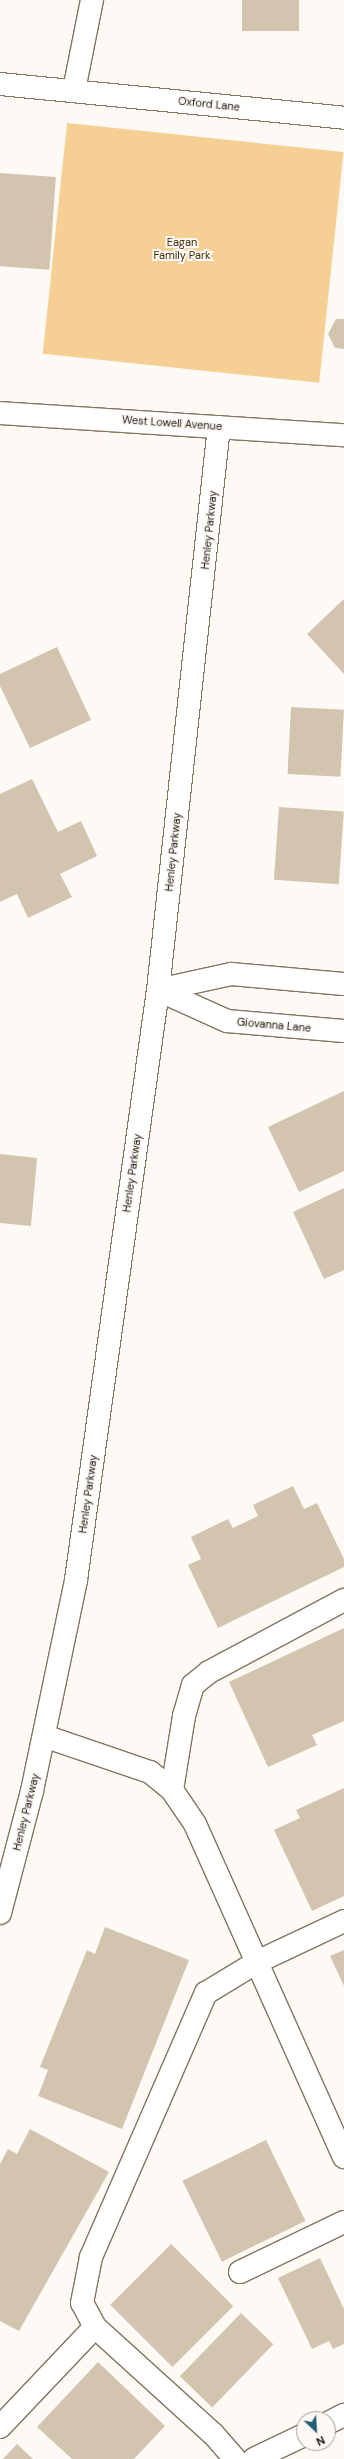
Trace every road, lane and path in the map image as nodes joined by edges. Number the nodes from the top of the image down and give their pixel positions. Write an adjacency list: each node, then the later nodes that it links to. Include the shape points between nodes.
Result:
1 (92, 0): 3 (street)
2 (0, 84): 3 (street, Oxford Lane)
3 (74, 90): 4 (street, Oxford Lane)
4 (344, 118)
5 (0, 413): 6 (street, West Lowell Avenue)
6 (219, 427): 7 (street, West Lowell Avenue); 9 (street, Henley Parkway)
7 (344, 435)
8 (344, 984): 9 (street, via 231,974)
9 (158, 990): 10 (street, Giovanna Lane, via 227,1021); 12 (street, Henley Parkway, via 76,1580)
10 (344, 1031)
11 (344, 1600): 13 (street, via 209,1672 193,1684 184,1716)
12 (44, 1736): 13 (street, via 150,1772); 14 (street, Henley Parkway)
13 (172, 1790): 16 (street, via 195,1824)
14 (0, 1912)
15 (344, 1921): 16 (street)
16 (256, 1962): 17 (street); 20 (street, via 206,1993 91,2257 82,2303)
17 (344, 2157)
18 (344, 2222): 19 (street)
19 (240, 2272)
20 (95, 2327): 21 (street); 23 (street, via 213,2434)
21 (0, 2428)
22 (296, 2438): 24 (street)
23 (235, 2459)
24 (254, 2459)

